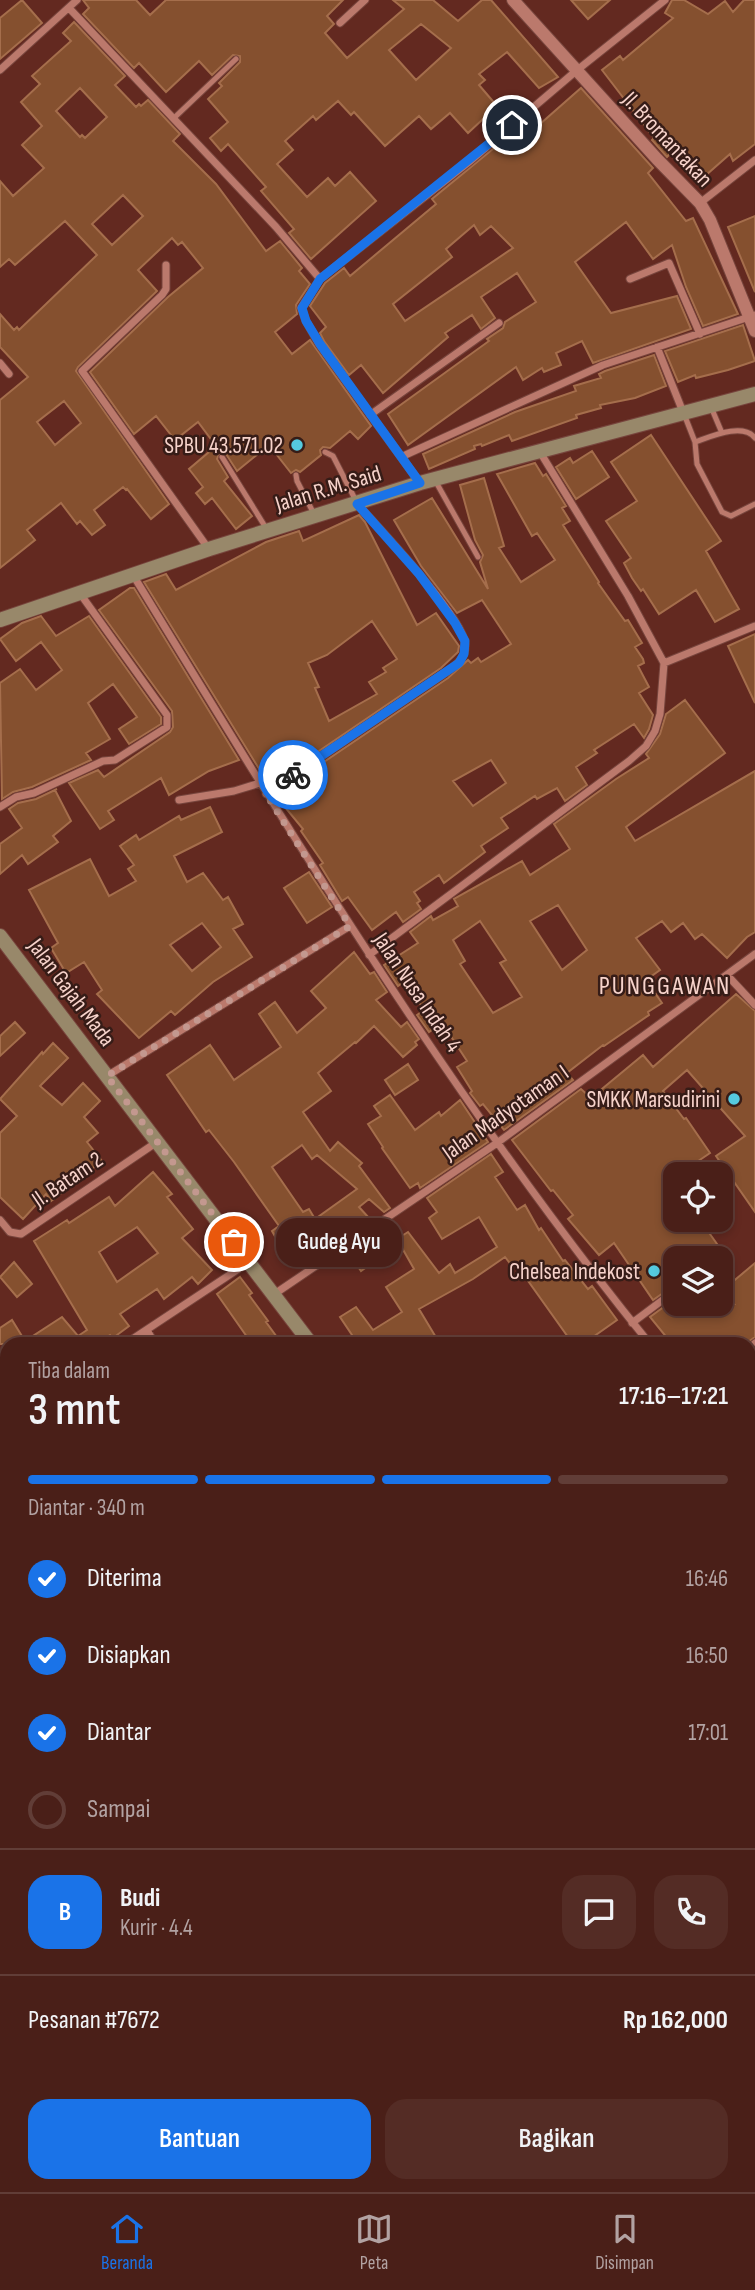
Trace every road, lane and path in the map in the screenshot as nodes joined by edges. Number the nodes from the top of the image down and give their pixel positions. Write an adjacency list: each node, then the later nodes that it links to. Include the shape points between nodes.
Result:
1 (77, 0): 5 (street)
2 (365, 0): 6 (street)
3 (513, 0): 9 (street, Jl. Bromantakan)
4 (665, 0): 9 (street)
5 (69, 8): 8 (street); 10 (street)
6 (340, 23)
7 (236, 59): 10 (lane)
8 (0, 70)
9 (576, 71): 12 (street, Jl. Bromantakan); 14 (street)
10 (174, 118): 14 (street)
11 (755, 160): 12 (street)
12 (700, 202): 16 (street, Jl. Bromantakan)
13 (166, 265): 40 (street, via 162,295 82,371)
14 (320, 279): 26 (street, via 302,308 306,321)
15 (630, 279): 19 (street, via 669,263)
16 (753, 315): 18 (street, Jl. Bromantakan); 19 (street)
17 (499, 323): 26 (street)
18 (755, 331)
19 (700, 334): 20 (street)
20 (657, 347): 25 (street); 33 (street, via 567,379)
21 (0, 363): 22 (street)
22 (9, 374)
23 (755, 394): 24 (main road, Jalan R.M. Said)
24 (711, 405): 25 (main road, Jalan R.M. Said); 27 (lane)
25 (683, 412): 29 (lane); 31 (main road, Jalan R.M. Said)
26 (370, 415): 33 (street)
27 (722, 433): 28 (lane, via 745,432); 29 (lane)
28 (755, 438)
29 (695, 442): 37 (lane, via 697,464 722,512 731,516)
30 (326, 452): 36 (lane, via 333,456)
31 (540, 452): 35 (main road, Jalan R.M. Said); 46 (street)
32 (222, 457): 39 (lane)
33 (401, 457): 35 (street)
34 (296, 475): 38 (lane)
35 (427, 481): 36 (main road, Jalan R.M. Said); 41 (lane)
36 (357, 504): 38 (main road, Jalan R.M. Said); 48 (street, via 455,623 465,641 464,654 446,673)
37 (755, 504)
38 (316, 516): 39 (main road, Jalan R.M. Said)
39 (268, 531): 40 (main road, Jalan R.M. Said)
40 (209, 549): 42 (main road, Jalan R.M. Said)
41 (478, 557)
42 (132, 575): 43 (main road, Jalan R.M. Said); 47 (street, Jalan Nusa Indah 4)
43 (79, 592): 44 (main road, Jalan R.M. Said); 50 (street, via 167,715 167,727 115,760 103,761)
44 (0, 620)
45 (755, 626): 46 (street)
46 (664, 663): 54 (street, via 660,714 646,746)
47 (260, 783): 48 (street, Jalan Nusa Indah 4); 49 (street)
48 (266, 794): 51 (street, Jalan Nusa Indah 4)
49 (179, 800)
50 (0, 807)
51 (350, 926): 54 (street, Jalan Nusa Indah 4); 57 (street)
52 (0, 936): 57 (main road, Jalan Gajah Mada)
53 (755, 954): 55 (street, Jalan Madyotaman I)
54 (369, 955): 59 (street, Jalan Nusa Indah 4)
55 (727, 975): 56 (street); 59 (street, Jalan Madyotaman I)
56 (755, 1005)
57 (107, 1076): 58 (main road, Jalan Gajah Mada)
58 (158, 1142): 60 (street, Jl. Batam 2, via 21,1234 10,1232); 61 (main road, Jalan Gajah Mada)
59 (498, 1143): 62 (street, Jalan Madyotaman I); 64 (street, Jalan Nusa Indah 4)
60 (0, 1220)
61 (249, 1262): 62 (main road, Jalan Gajah Mada); 65 (street)
62 (274, 1295): 68 (main road, Jalan Gajah Mada)
63 (663, 1300): 64 (street)
64 (632, 1323): 69 (street, Jalan Nusa Indah 4)
65 (147, 1330): 66 (street); 67 (street)
66 (136, 1337)
67 (151, 1337)
68 (306, 1337)
69 (644, 1337)

